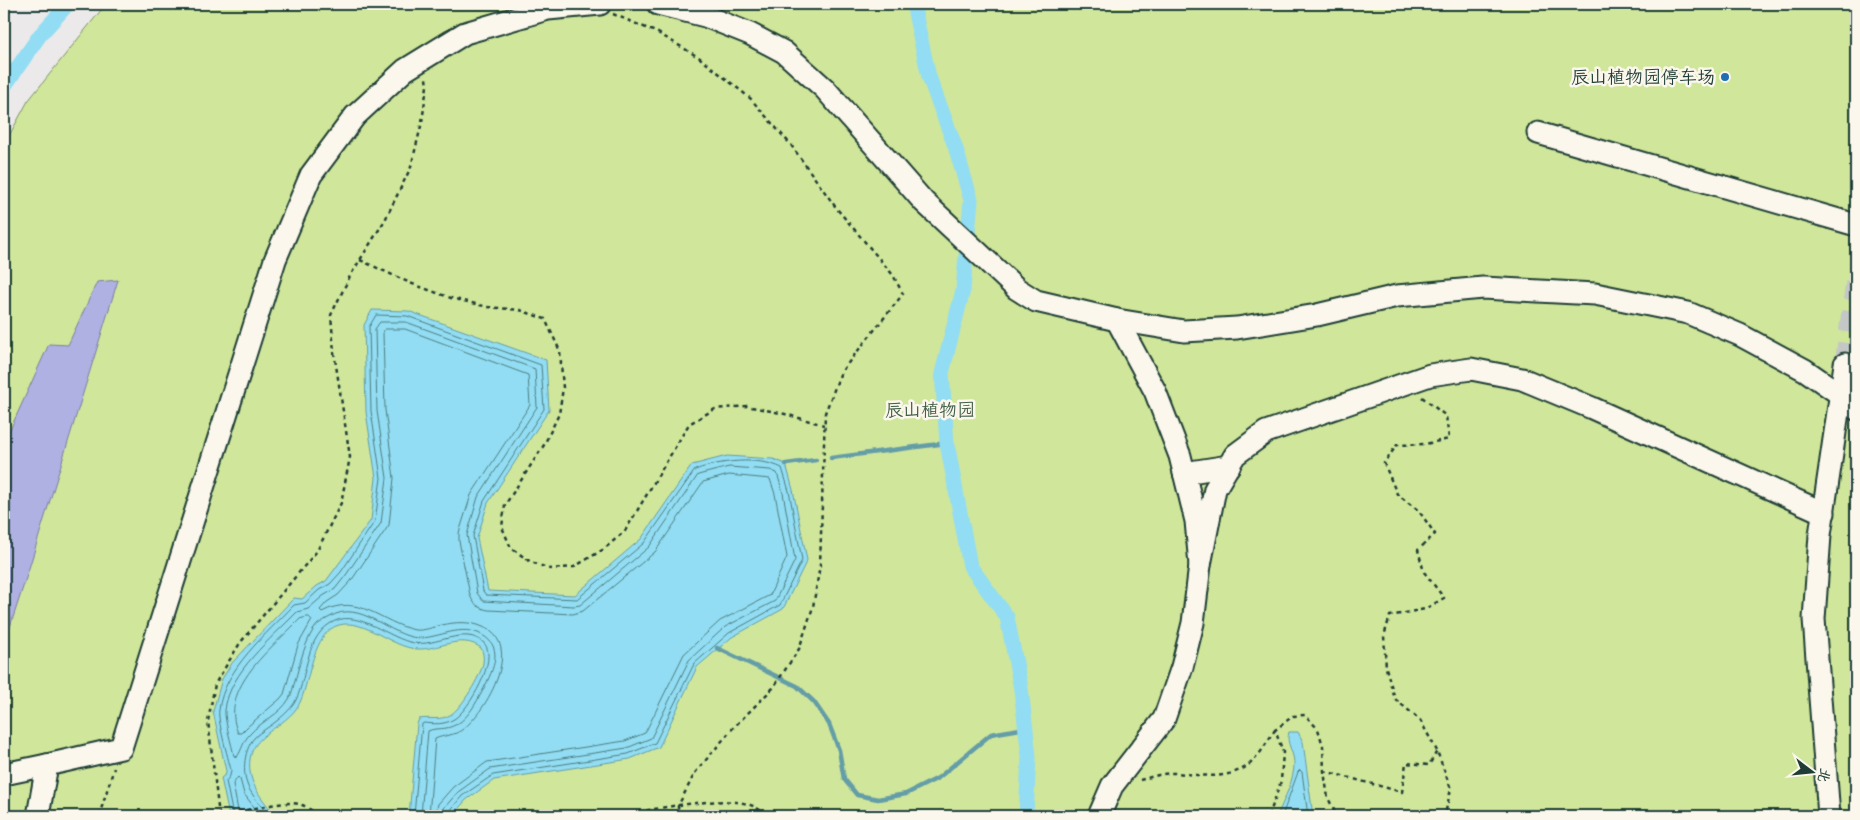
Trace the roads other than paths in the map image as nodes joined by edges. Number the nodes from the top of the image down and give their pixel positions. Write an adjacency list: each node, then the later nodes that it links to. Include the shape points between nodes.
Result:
1 (588, 4): 2 (street); 14 (street, via 548,9 465,33 422,59 405,70 355,116 311,175 275,260 120,748)
2 (600, 4)
3 (658, 4): 6 (street, via 704,16 784,52 825,89 924,202 1017,289 1036,301)
4 (1538, 132): 5 (street)
5 (1856, 224)
6 (1117, 320): 8 (street, via 1184,331 1237,328 1316,315 1397,296 1483,288 1595,294 1688,313 1740,335 1797,365); 11 (street, via 1155,391)
7 (1845, 364): 8 (street)
8 (1841, 395): 9 (street); 12 (street)
9 (1856, 409)
10 (1229, 466): 11 (street); 12 (street, via 1235,455 1266,432 1430,375 1471,369 1522,379); 13 (street, via 1215,489)
11 (1184, 473): 13 (street, via 1196,521)
12 (1824, 513): 18 (street, via 1814,619)
13 (1200, 565): 17 (street, via 1193,623 1164,719 1112,786)
14 (47, 766): 15 (street); 16 (street)
15 (4, 774)
16 (38, 816)
17 (1099, 816)
18 (1829, 816)

